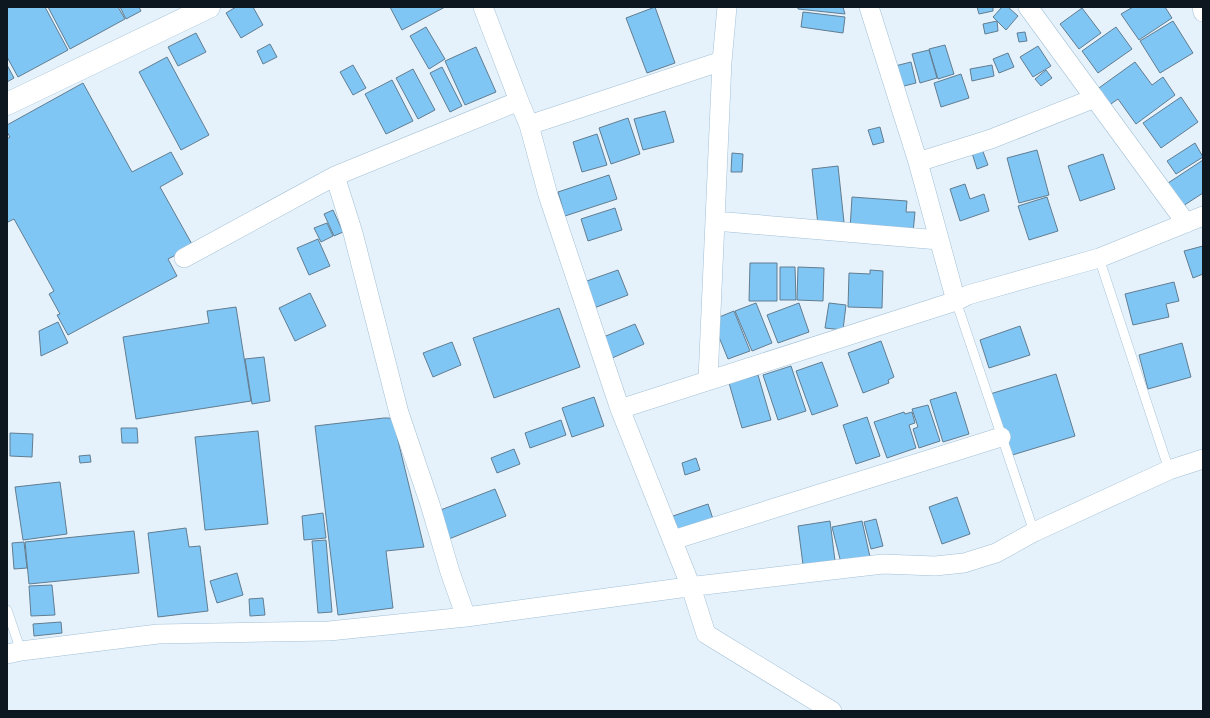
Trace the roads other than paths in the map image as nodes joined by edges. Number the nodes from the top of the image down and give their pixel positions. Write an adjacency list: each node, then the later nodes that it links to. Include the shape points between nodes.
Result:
1 (209, 7): 11 (street)
2 (483, 7): 10 (street)
3 (727, 7): 8 (street)
4 (869, 7): 13 (street)
5 (1028, 7): 9 (street)
6 (1202, 7): 7 (street)
7 (1203, 12)
8 (722, 61): 12 (street); 16 (street)
9 (1095, 98): 13 (street, via 991,139); 15 (street)
10 (519, 101): 12 (street); 14 (street)
11 (7, 104)
12 (529, 124): 22 (street, via 548,195)
13 (918, 162): 17 (street)
14 (335, 176): 18 (street); 30 (street, via 353,233 398,414)
15 (1194, 219): 19 (street)
16 (715, 222): 17 (street); 21 (street)
17 (940, 240): 20 (street)
18 (184, 258)
19 (1099, 258): 20 (street, via 968,295); 25 (lane)
20 (956, 301): 21 (street); 23 (lane)
21 (708, 380): 22 (street)
22 (620, 408): 27 (street)
23 (1001, 437): 26 (lane); 27 (street)
24 (1203, 458): 25 (street)
25 (1169, 470): 26 (street)
26 (1034, 532): 28 (street, via 996,553 964,563 935,566 884,564)
27 (673, 540): 28 (street)
28 (691, 587): 30 (street); 32 (street, via 706,634)
29 (7, 610): 31 (lane)
30 (466, 617): 31 (street, via 328,631 158,634)
31 (14, 652)
32 (832, 711)

